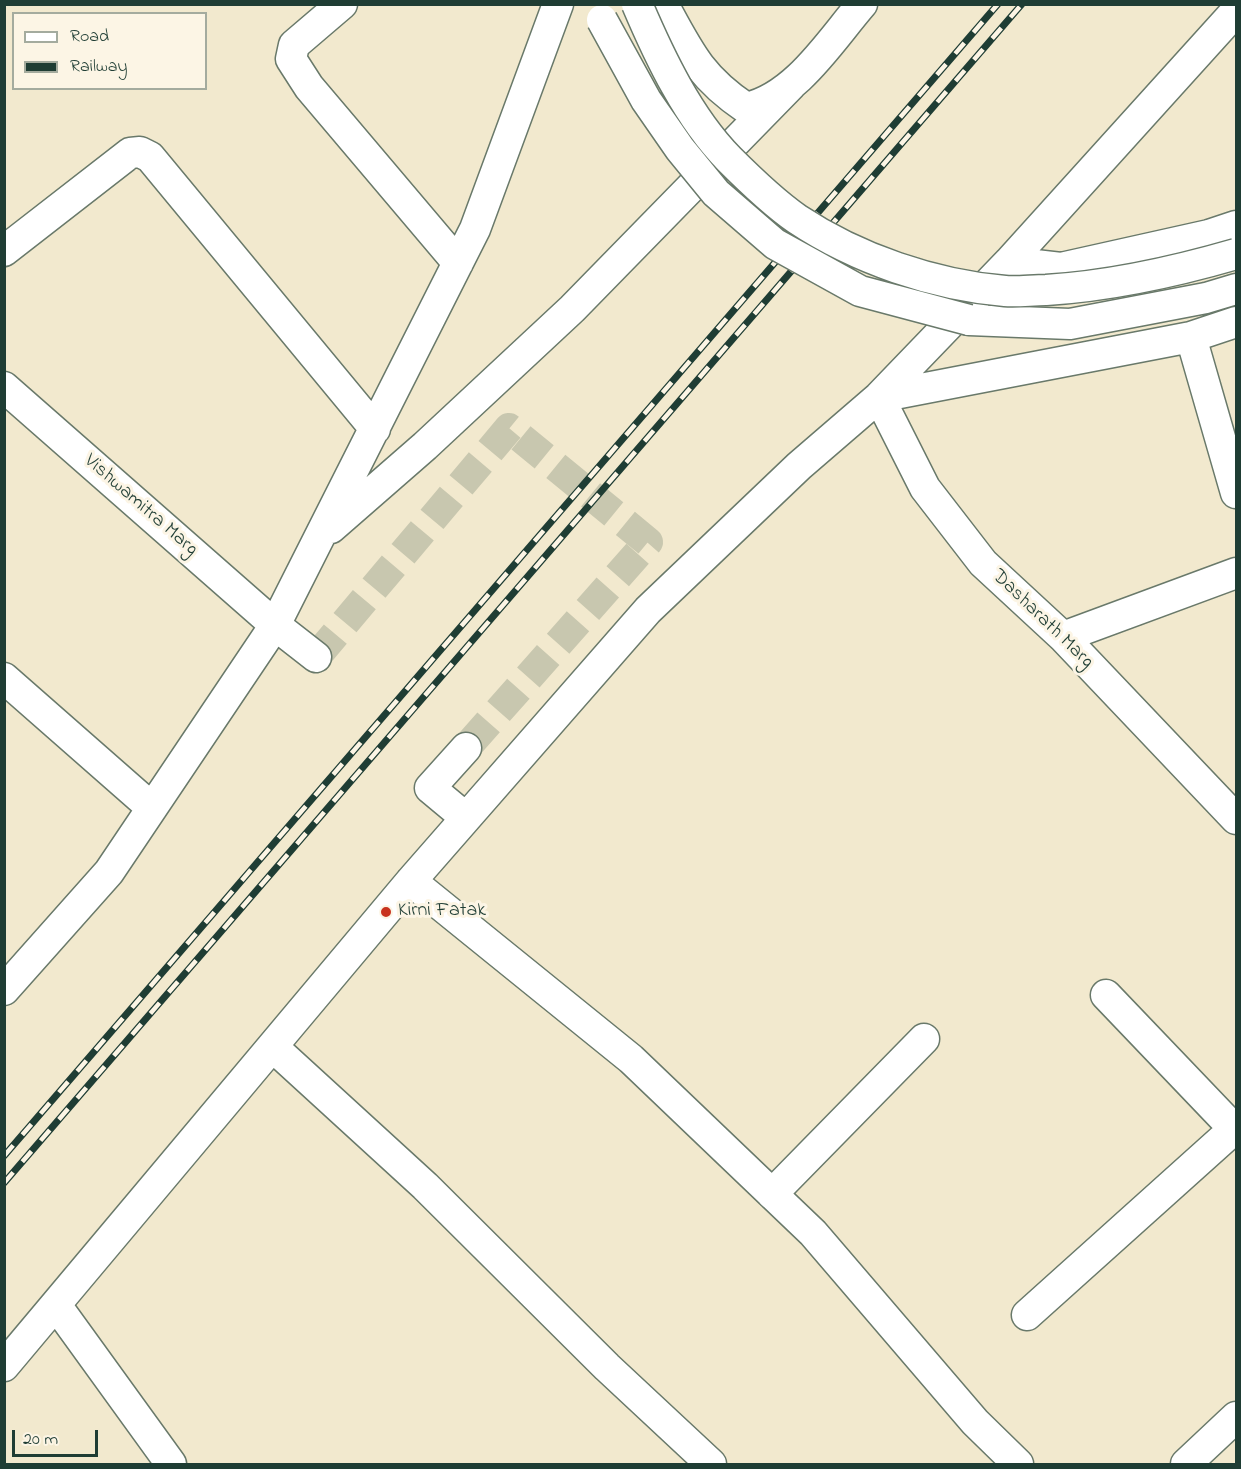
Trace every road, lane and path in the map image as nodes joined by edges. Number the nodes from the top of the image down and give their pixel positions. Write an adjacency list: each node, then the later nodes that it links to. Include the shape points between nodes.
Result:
1 (342, 4): 13 (street, via 294,45 291,59 309,87)
2 (558, 4): 13 (street, via 475,229)
3 (598, 4): 14 (street, bridge, via 602,20 645,100 716,193 775,244 860,291 969,320 1070,324)
4 (637, 4): 11 (street, bridge, via 658,54 728,158 797,219 868,257 927,277 1006,291 1102,284 1159,275)
5 (663, 4): 8 (street, via 695,64 746,108 757,106)
6 (862, 4): 8 (street)
7 (1236, 10): 12 (street)
8 (791, 85): 21 (street, via 572,309 425,447)
9 (1236, 226): 12 (street, via 1061,268)
10 (4, 251): 19 (street, via 130,153 140,152 150,157)
11 (1236, 254)
12 (1010, 262): 18 (street)
13 (458, 263): 19 (street)
14 (1236, 289)
15 (1236, 322): 16 (street)
16 (1191, 337): 18 (street); 20 (street)
17 (4, 387): 23 (street, Vishwamitra Marg)
18 (879, 398): 24 (street, Dasharath Marg, via 924,488 982,563); 29 (street, via 799,466 648,609)
19 (375, 429): 21 (street)
20 (1236, 493)
21 (319, 538): 23 (street)
22 (1236, 573): 24 (street)
23 (275, 625): 25 (street, Vishwamitra Marg); 28 (street)
24 (1063, 637): 30 (street, Dasharath Marg)
25 (316, 657)
26 (4, 678): 28 (street)
27 (466, 748): 29 (street, via 430,788)
28 (152, 808): 32 (street, via 109,873)
29 (466, 819): 31 (street)
30 (1236, 819)
31 (411, 881): 35 (street); 37 (street, via 631,1059)
32 (9, 976)
33 (1107, 995): 36 (street)
34 (924, 1039): 37 (street)
35 (273, 1047): 38 (street); 43 (street, via 425,1186)
36 (1235, 1130): 39 (street)
37 (772, 1194): 44 (street, via 813,1233 975,1422)
38 (56, 1305): 40 (street); 42 (street)
39 (1027, 1315)
40 (4, 1366)
41 (1236, 1417): 45 (street)
42 (171, 1464)
43 (711, 1464)
44 (1018, 1464)
45 (1186, 1464)

